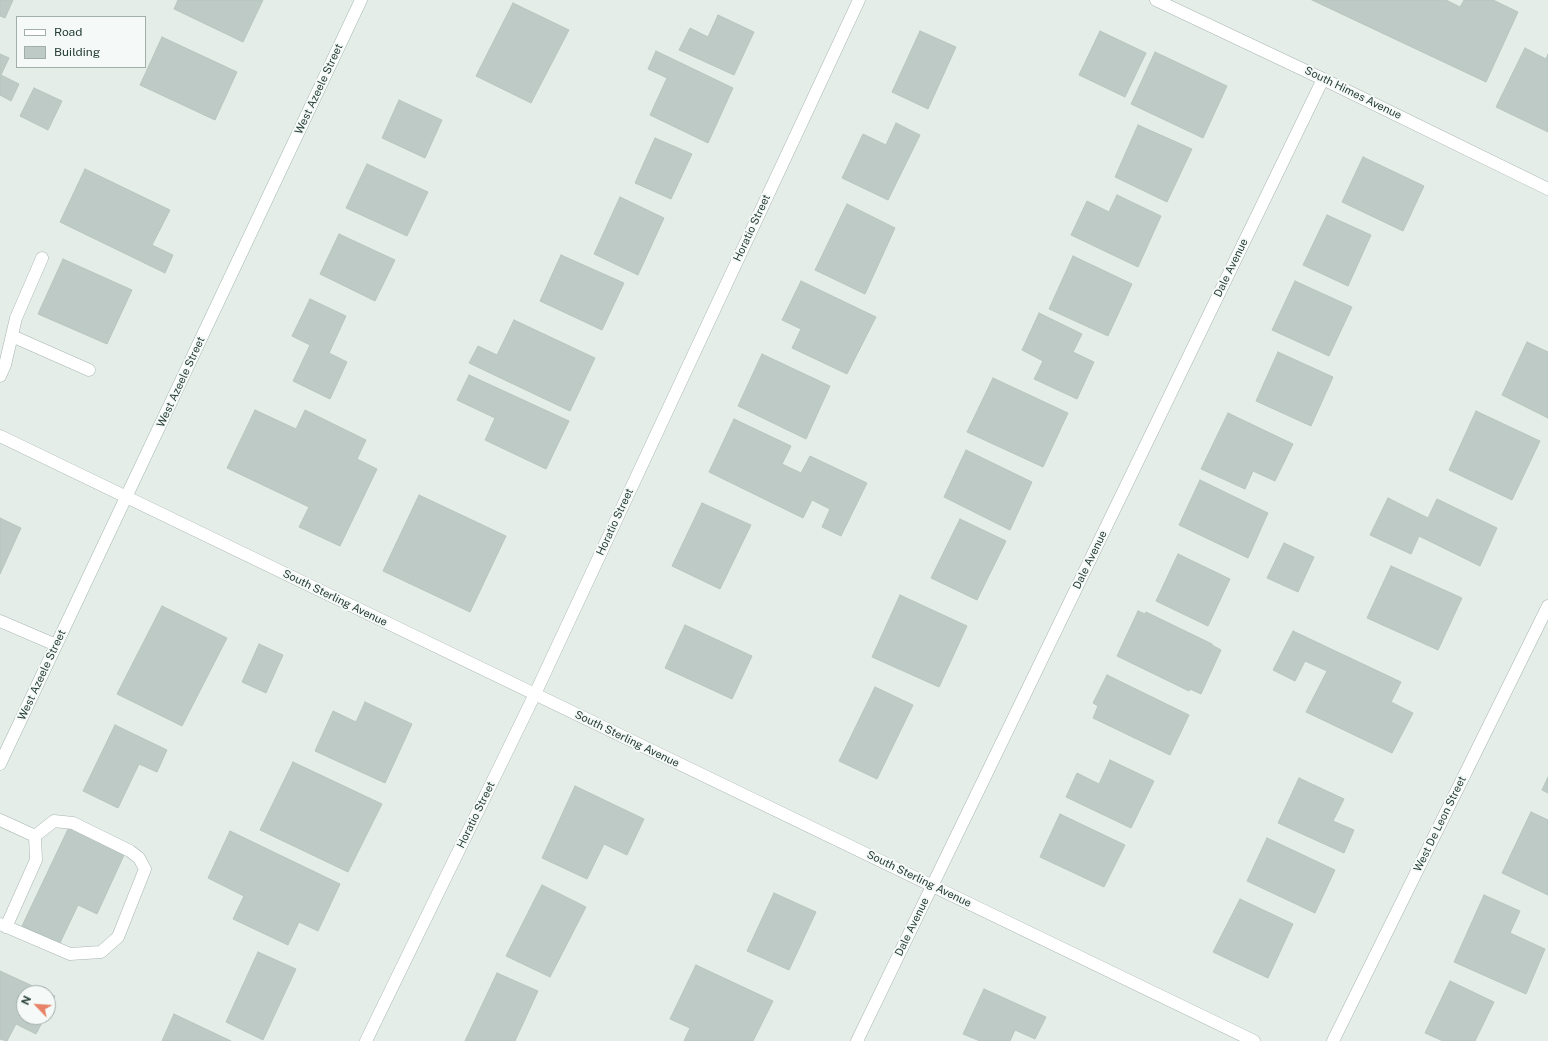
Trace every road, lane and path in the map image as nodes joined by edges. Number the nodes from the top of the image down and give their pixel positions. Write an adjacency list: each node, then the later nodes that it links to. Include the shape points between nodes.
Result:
1 (361, 0): 11 (street, West Azeele Street)
2 (859, 0): 15 (street, Horatio Street)
3 (1156, 0): 4 (street, South Himes Avenue)
4 (1323, 79): 5 (street, South Himes Avenue); 19 (street, Dale Avenue)
5 (1548, 189)
6 (42, 258): 7 (street, via 16,318)
7 (12, 336): 8 (street); 9 (street)
8 (90, 370)
9 (0, 376)
10 (0, 436): 11 (street, South Sterling Avenue)
11 (126, 496): 14 (street, West Azeele Street); 15 (street, South Sterling Avenue)
12 (1548, 606): 24 (street, West De Leon Street)
13 (0, 621): 14 (street)
14 (56, 645): 16 (street, West Azeele Street)
15 (535, 694): 19 (street, South Sterling Avenue); 21 (street, Horatio Street)
16 (0, 764)
17 (0, 820): 18 (street)
18 (36, 836): 20 (street, via 36,860); 20 (street, via 54,821 73,823 130,851 139,858 145,869 118,937 101,952 70,954)
19 (932, 886): 22 (street, Dale Avenue); 23 (street, South Sterling Avenue)
20 (3, 925)
21 (366, 1041)
22 (857, 1041)
23 (1254, 1041)
24 (1333, 1041)

